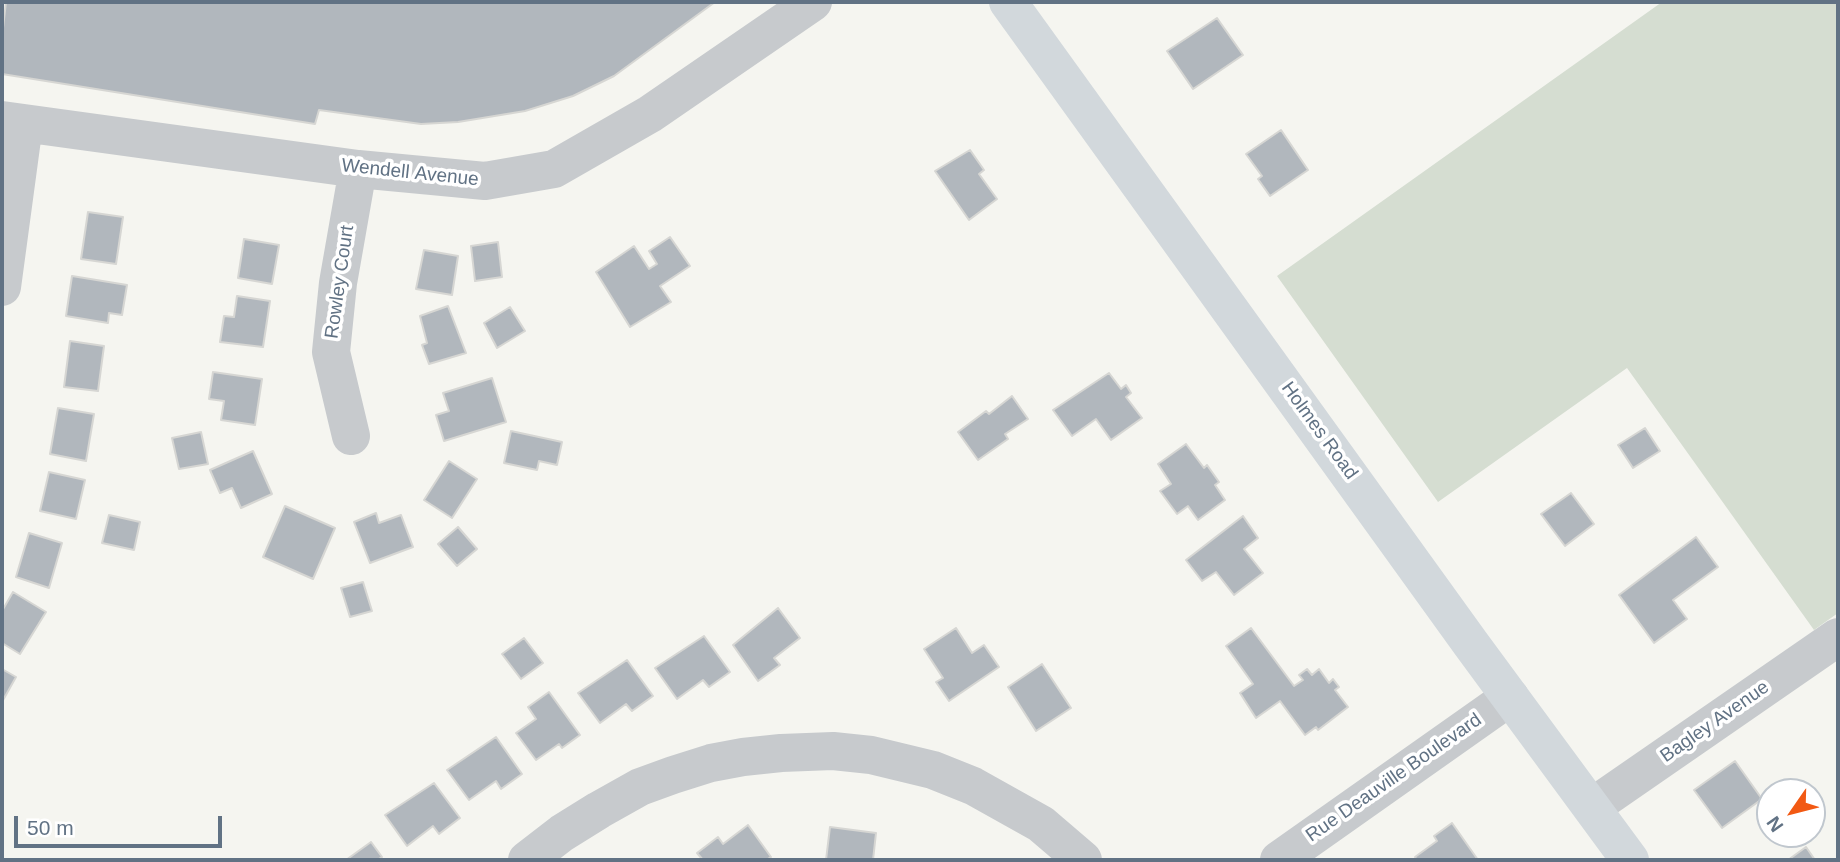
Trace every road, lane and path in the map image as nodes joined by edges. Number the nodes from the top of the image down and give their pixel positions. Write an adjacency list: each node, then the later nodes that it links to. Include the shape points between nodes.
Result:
1 (813, 2): 4 (street, Wendell Avenue, via 650,114 554,169 485,181)
2 (1008, 2): 8 (main road, Holmes Road)
3 (13, 122): 4 (street, Wendell Avenue); 5 (street)
4 (358, 169): 6 (street, Rowley Court, via 331,352)
5 (2, 287)
6 (351, 436)
7 (1838, 637): 9 (street, Bagley Avenue)
8 (1510, 698): 9 (main road, Holmes Road); 12 (street, Rue Deauville Boulevard)
9 (1592, 807): 13 (main road, Holmes Road)
10 (527, 860): 11 (street, via 599,810 673,775 743,757 833,751 933,770 973,786 1041,824)
11 (1083, 860)
12 (1279, 860)
13 (1630, 860)

